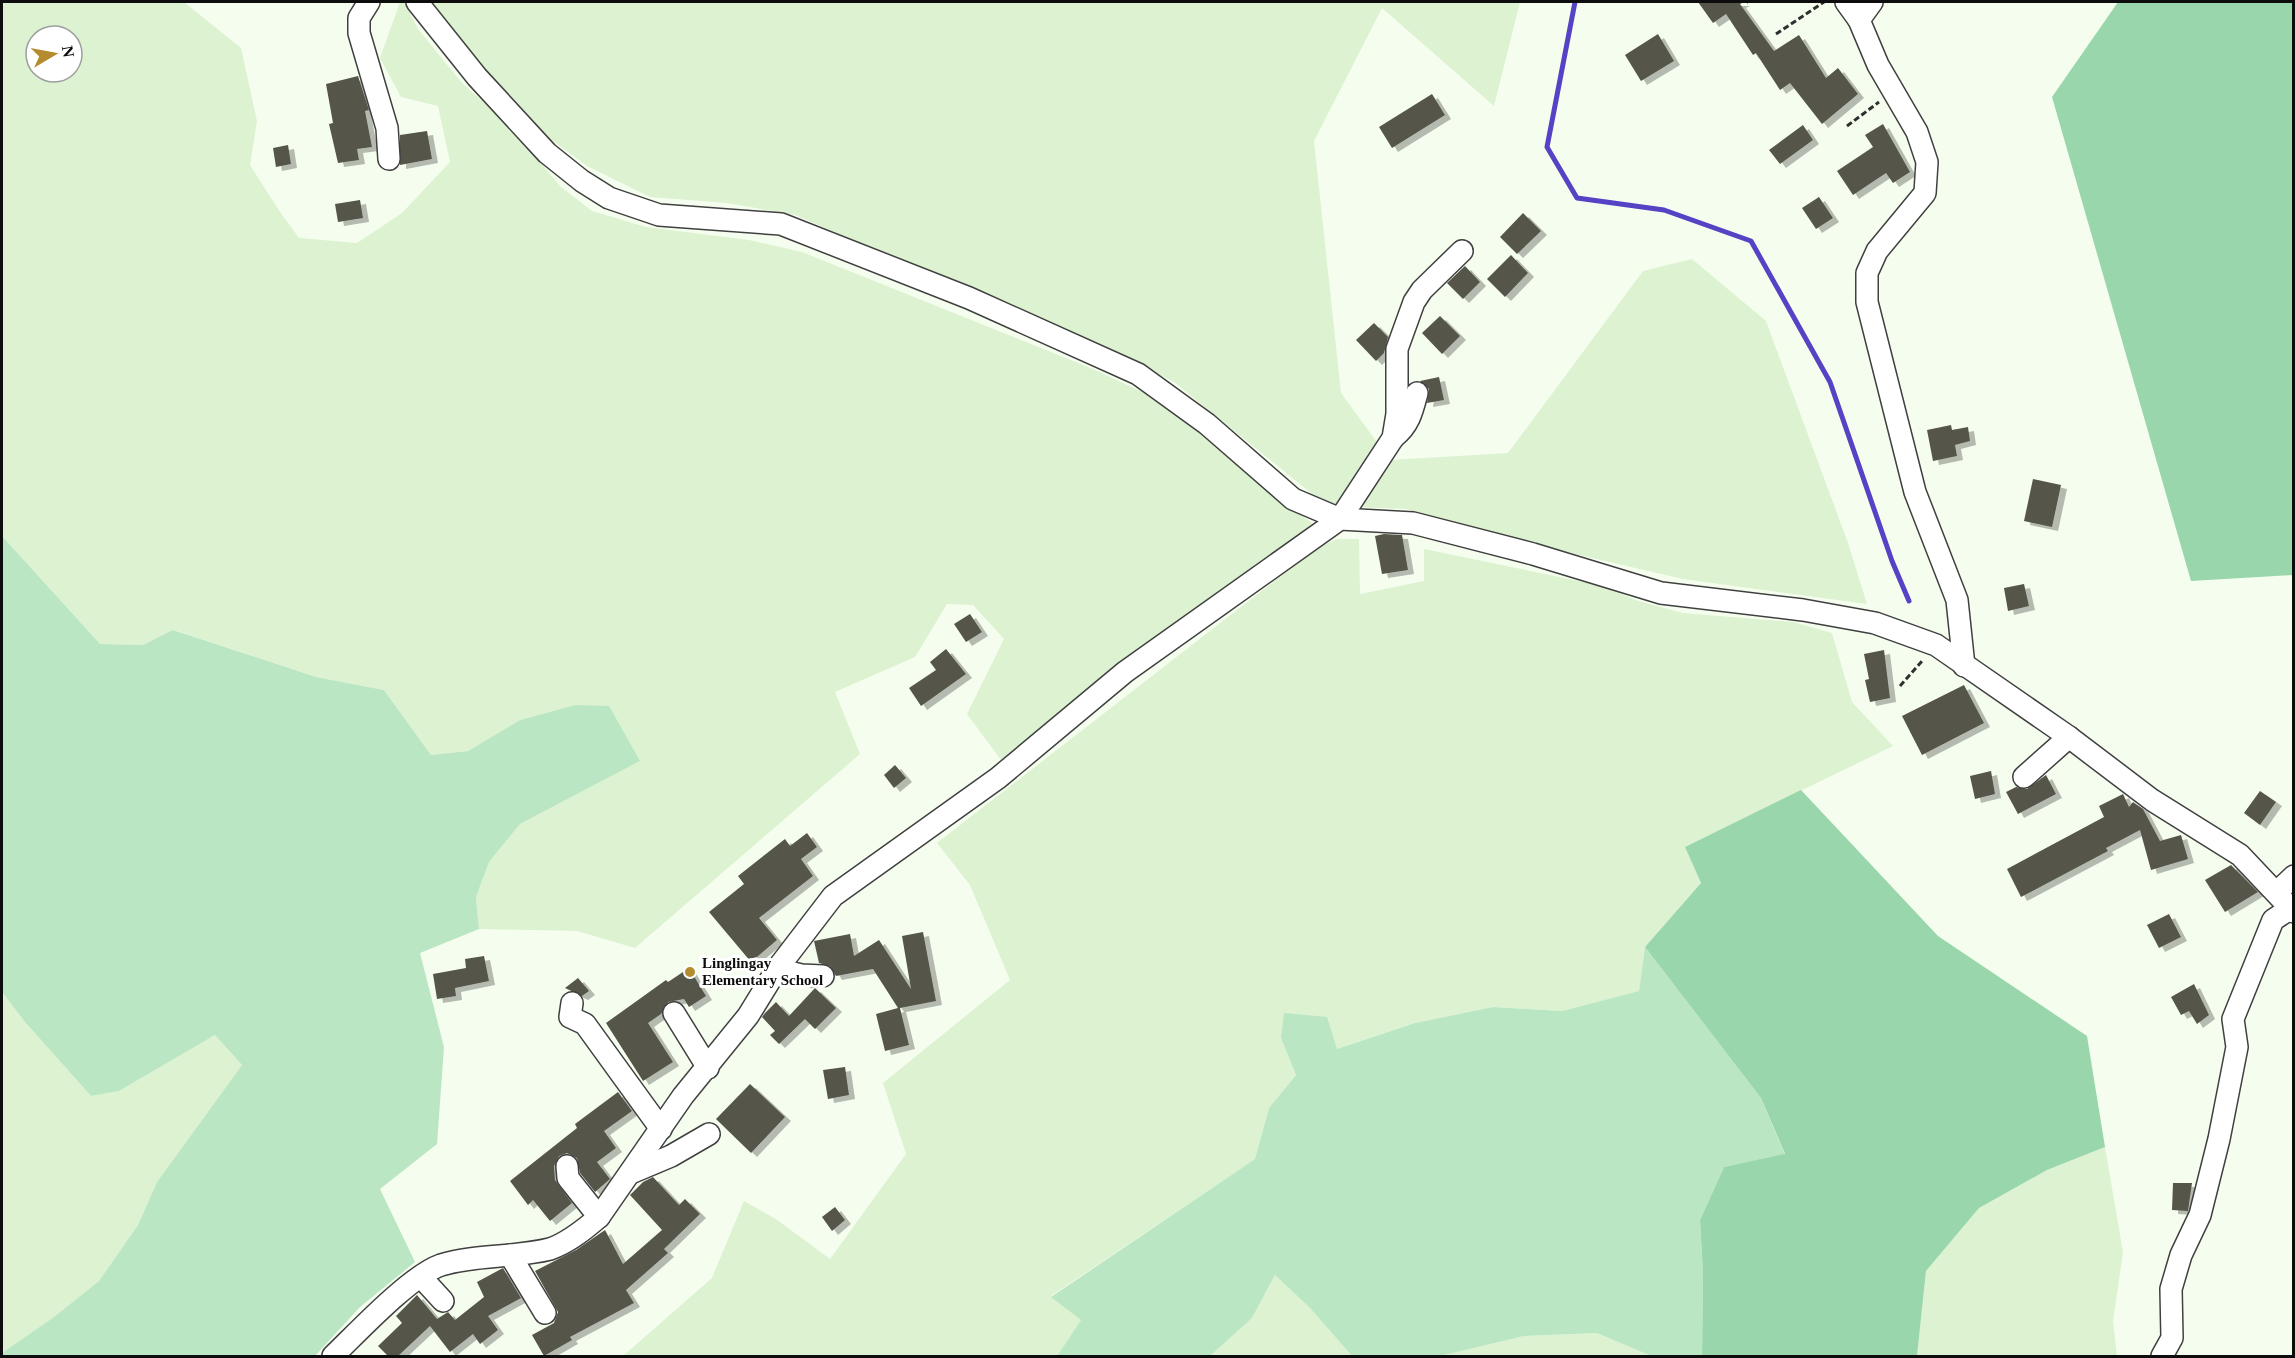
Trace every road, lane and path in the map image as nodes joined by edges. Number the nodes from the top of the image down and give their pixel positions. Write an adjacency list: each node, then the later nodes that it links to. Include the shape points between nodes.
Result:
1 (369, 2): 10 (street, via 359,18 359,33 387,128)
2 (417, 2): 14 (street, via 477,77 547,153 609,198 659,215 781,224 969,298 1138,374 1207,424 1293,499)
3 (1824, 2): 7 (path)
4 (1846, 2): 6 (street)
5 (1872, 2): 6 (street)
6 (1859, 20): 8 (street)
7 (1776, 34)
8 (1893, 91): 9 (path); 16 (street, via 1917,132 1927,162 1925,193 1877,251 1866,273 1867,302 1915,492 1957,600)
9 (1847, 126)
10 (389, 159)
11 (1462, 251): 13 (street, via 1414,302 1397,349)
12 (1417, 393): 13 (street, via 1411,417)
13 (1393, 438): 14 (street)
14 (1340, 519): 15 (street, via 1413,523 1661,593 1875,623); 23 (street, via 1125,672 998,778 833,896)
15 (1936, 645): 16 (street); 17 (path)
16 (1965, 666): 18 (street)
17 (1900, 686)
18 (2069, 737): 19 (street); 21 (street, via 2152,800 2240,855)
19 (2024, 777)
20 (2294, 876): 21 (street)
21 (2277, 892): 22 (street)
22 (2292, 910): 38 (street, via 2273,920 2234,1020 2236,1047 2219,1139 2200,1215 2170,1288 2172,1338)
23 (777, 969): 24 (street); 27 (street, via 748,1016)
24 (823, 976)
25 (572, 1003): 28 (street, via 570,1017 585,1024)
26 (674, 1013): 27 (street)
27 (708, 1068): 28 (street)
28 (661, 1129): 31 (street)
29 (709, 1134): 31 (street)
30 (567, 1166): 32 (street, via 568,1178)
31 (632, 1173): 32 (street)
32 (600, 1217): 33 (street, via 551,1248)
33 (510, 1255): 34 (street, via 483,1255 439,1266); 36 (street)
34 (421, 1277): 35 (street); 37 (street)
35 (443, 1301)
36 (545, 1313)
37 (333, 1356)
38 (2162, 1356)

